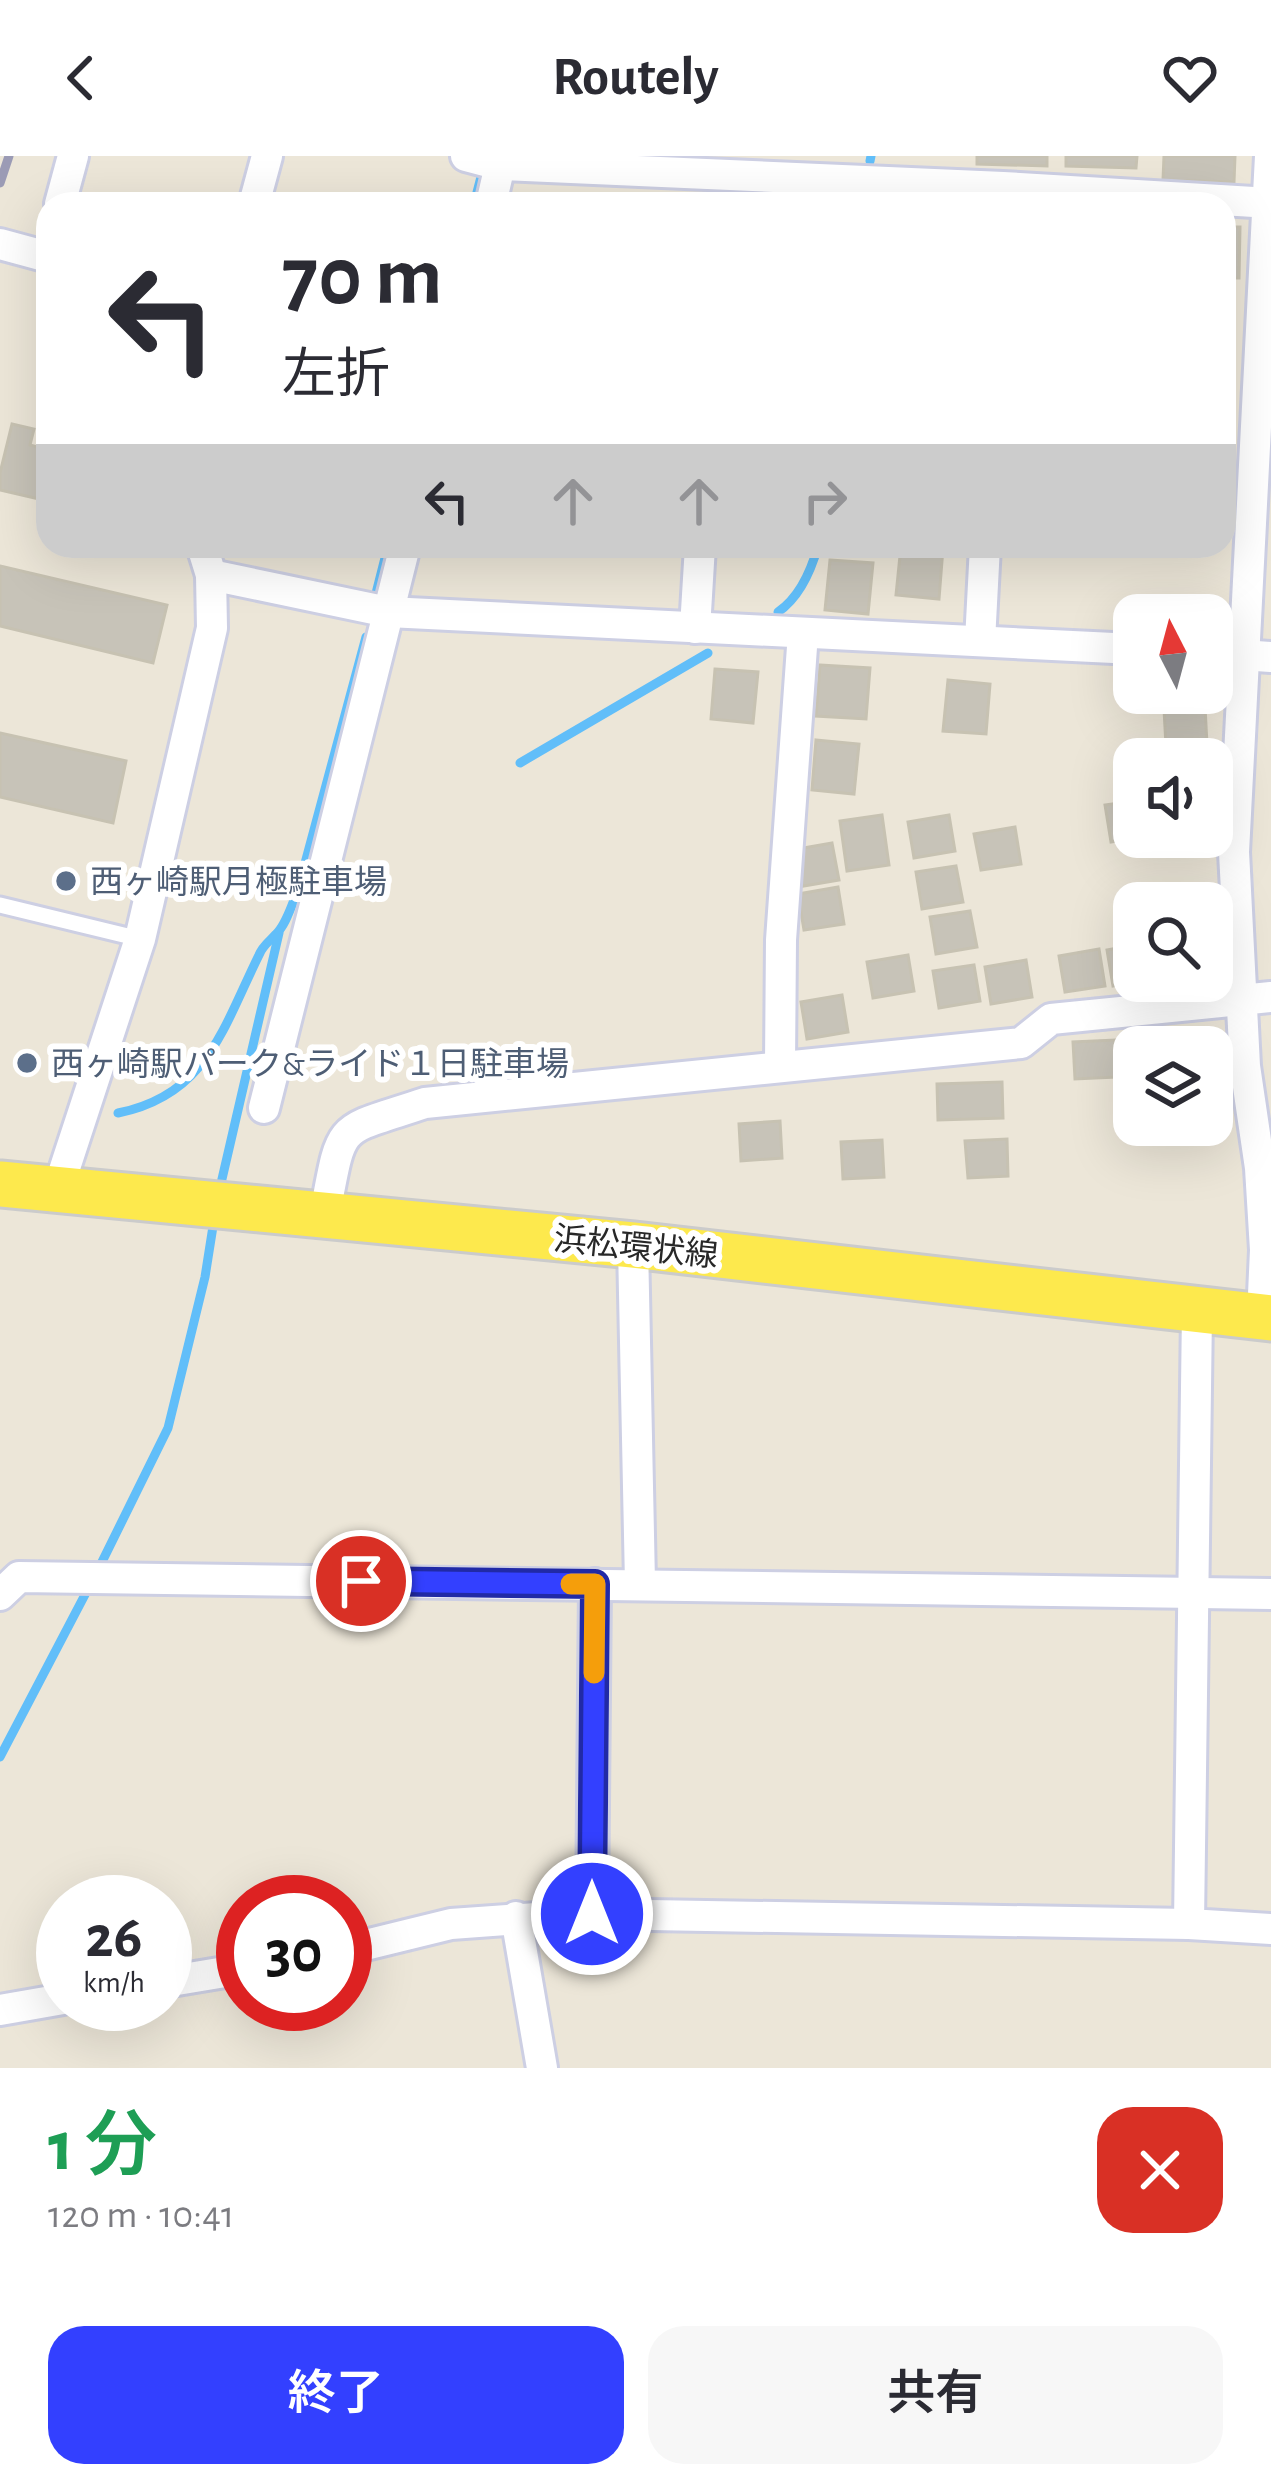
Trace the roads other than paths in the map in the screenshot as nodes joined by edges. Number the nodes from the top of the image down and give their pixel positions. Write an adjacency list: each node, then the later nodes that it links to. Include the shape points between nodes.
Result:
1 (73, 156): 7 (street)
2 (267, 156): 8 (street)
3 (466, 156): 5 (street)
4 (1270, 156): 12 (street)
5 (500, 165): 6 (street); 9 (street)
6 (720, 189): 10 (street)
7 (63, 192)
8 (257, 192)
9 (493, 192)
10 (861, 192)
11 (1236, 202): 12 (street)
12 (1269, 203): 24 (street)
13 (0, 244): 14 (street)
14 (36, 250)
15 (402, 558): 19 (street)
16 (699, 558): 20 (street)
17 (984, 558): 22 (street)
18 (206, 561): 19 (street); 26 (street, via 212,628)
19 (388, 612): 20 (street); 29 (street)
20 (695, 628): 21 (street)
21 (803, 633): 22 (street); 28 (street)
22 (980, 641): 23 (street)
23 (1113, 648)
24 (1242, 655): 27 (street, via 1234,852)
25 (0, 905): 26 (lane)
26 (140, 939): 31 (street)
27 (1256, 999): 28 (street, via 1051,1019 1022,1043); 35 (street, via 1245,1066 1260,1168)
28 (780, 1064): 32 (street, via 425,1102 339,1139)
29 (264, 1108)
30 (0, 1184): 31 (main road, 浜松環状線)
31 (58, 1190): 32 (main road, 浜松環状線)
32 (325, 1214): 33 (main road, 浜松環状線)
33 (633, 1245): 34 (main road, 浜松環状線); 36 (street)
34 (1197, 1311): 35 (main road, 浜松環状線); 38 (street)
35 (1266, 1318)
36 (640, 1583): 37 (street); 38 (street)
37 (595, 1584): 40 (street, via 19,1577); 41 (street)
38 (1193, 1592): 39 (street); 43 (street)
39 (1271, 1594)
40 (0, 1595)
41 (592, 1914): 42 (street); 43 (street)
42 (515, 1917): 45 (street); 48 (street)
43 (1190, 1924): 44 (street)
44 (1271, 1929)
45 (372, 1943)
46 (36, 2004): 47 (street)
47 (0, 2010)
48 (542, 2068)

